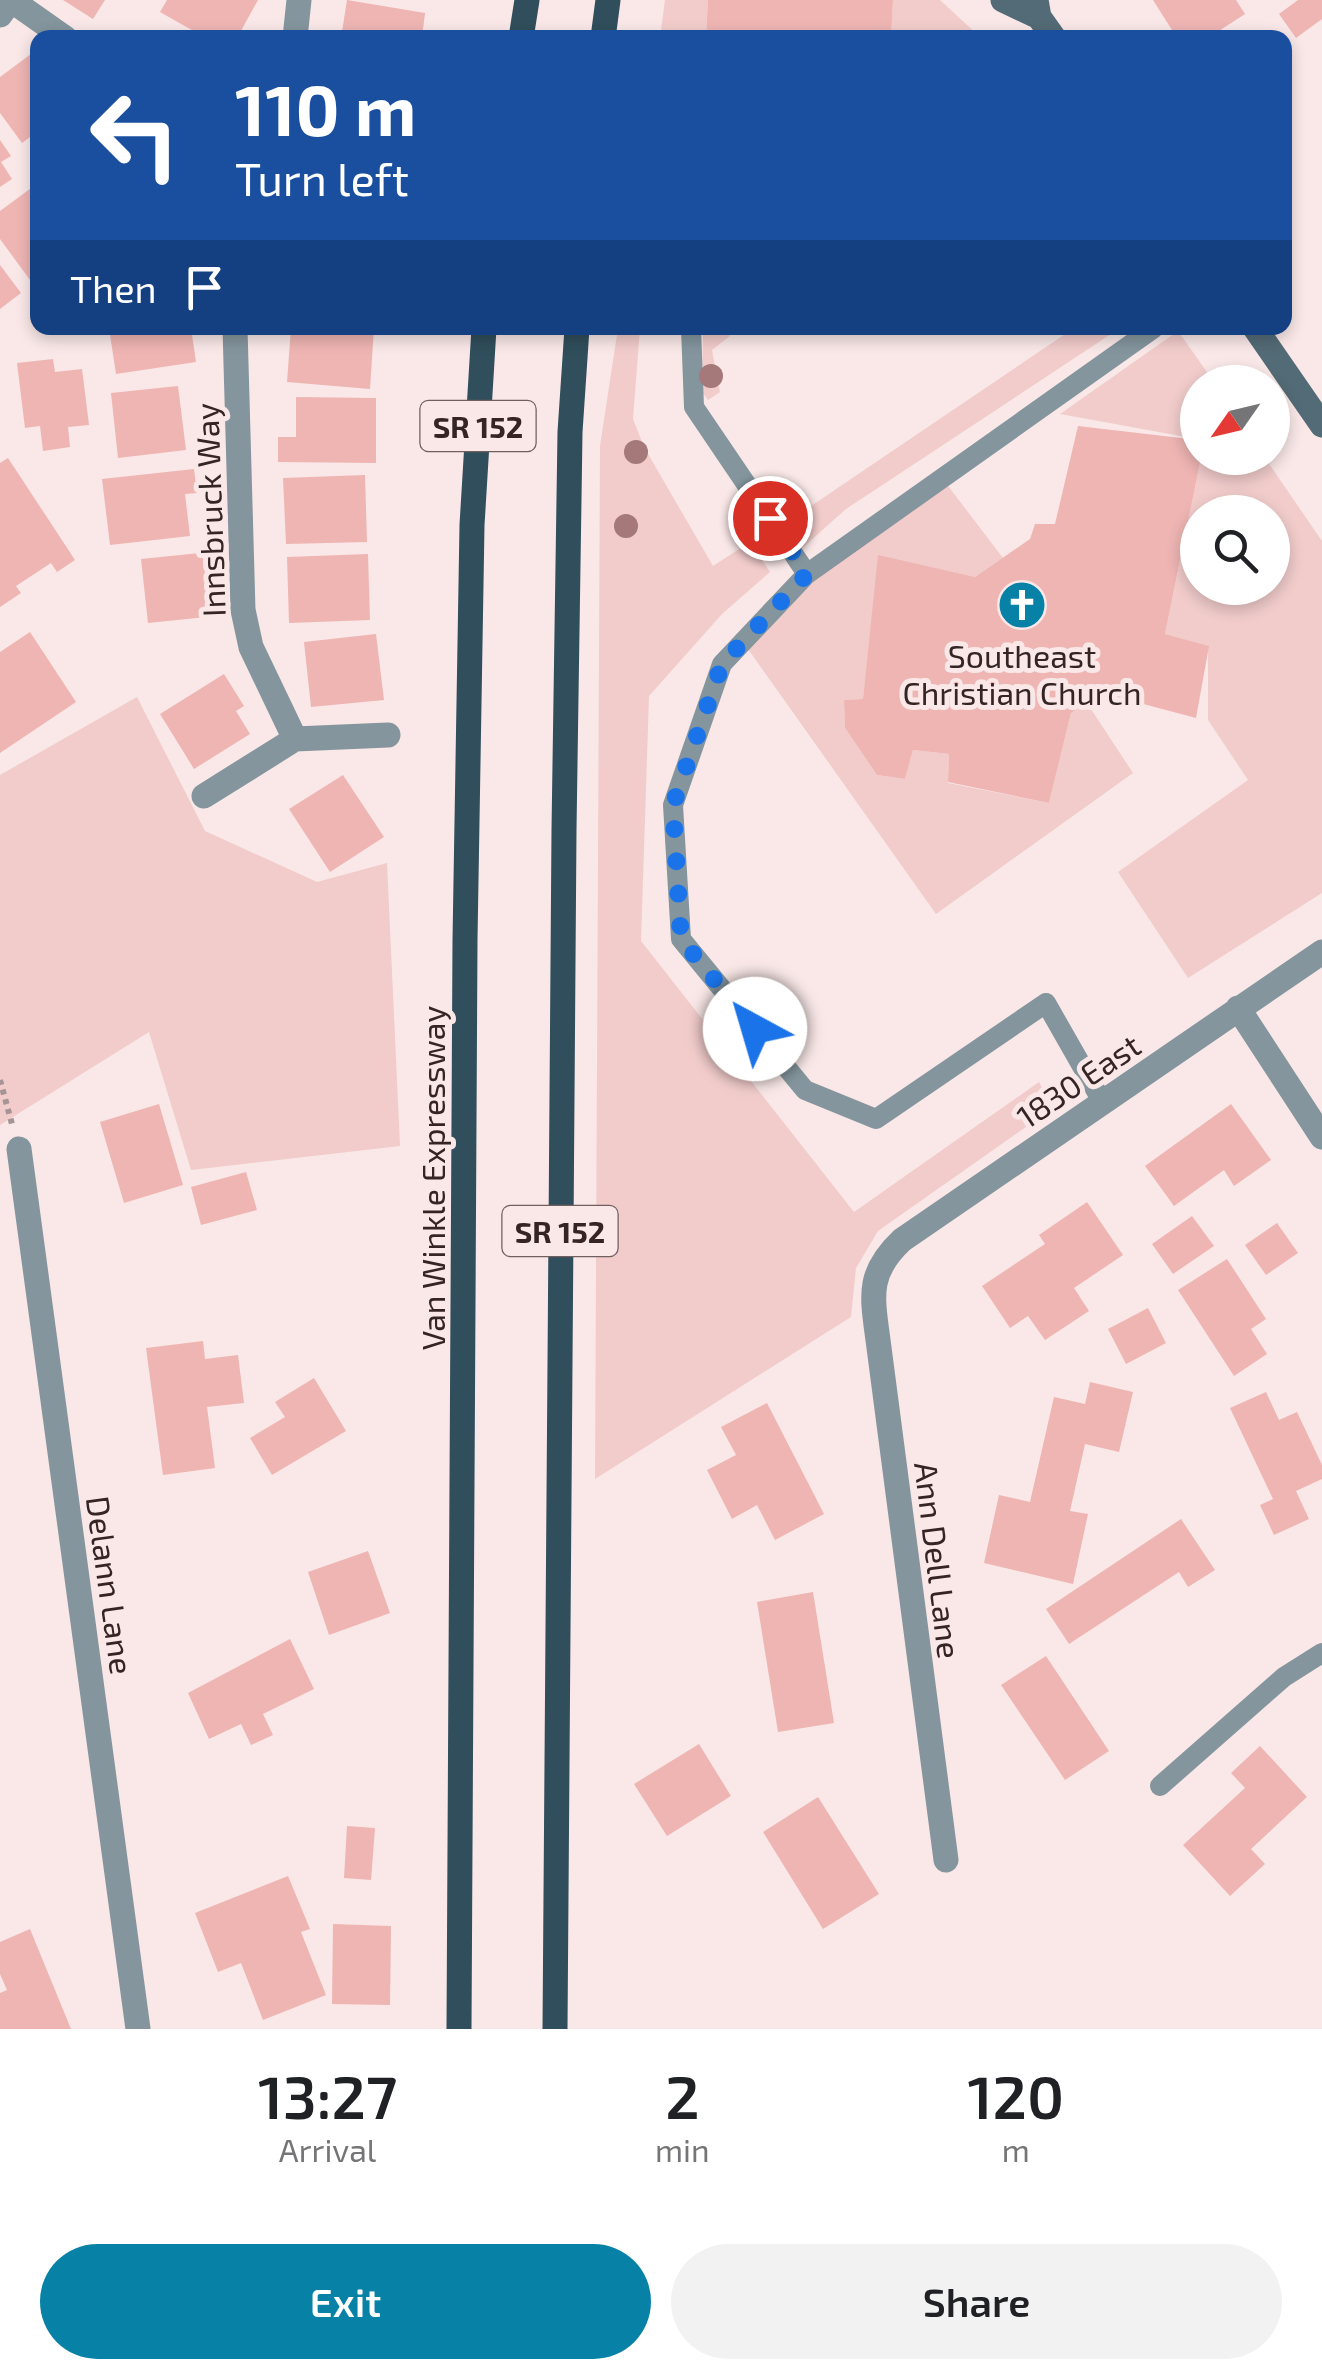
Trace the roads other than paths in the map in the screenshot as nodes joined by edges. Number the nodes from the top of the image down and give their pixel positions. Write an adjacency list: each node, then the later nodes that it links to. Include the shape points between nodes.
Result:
1 (11, 0): 6 (street); 8 (street)
2 (300, 0): 9 (street)
3 (527, 0): 10 (main road)
4 (608, 0): 11 (main road)
5 (1004, 0): 7 (street)
6 (0, 15)
7 (1043, 18)
8 (54, 30)
9 (296, 30)
10 (523, 30)
11 (604, 30)
12 (235, 335): 21 (street, Innsbruck Way, via 243,610 251,647)
13 (484, 335): 33 (main road, Van Winkle Expressway / SR 152, via 472,524 466,901)
14 (577, 335): 34 (main road, SR 152, via 565,771)
15 (691, 335): 19 (lane, via 694,407)
16 (1144, 335): 19 (lane)
17 (1259, 335): 18 (street)
18 (1322, 425)
19 (807, 574): 25 (lane, via 722,664 673,805 681,939 804,1090 876,1120 1046,1003)
20 (388, 734): 21 (street)
21 (295, 739): 22 (street)
22 (204, 796)
23 (1322, 952): 24 (street, 1830 East)
24 (1238, 1008): 25 (street, 1830 East); 26 (street)
25 (1102, 1102): 28 (street, 1830 East, via 902,1240)
26 (1322, 1137)
27 (19, 1149): 32 (street, Delann Lane)
28 (876, 1269): 31 (street, Ann Dell Lane, via 873,1300)
29 (1322, 1652): 30 (lane)
30 (1160, 1786)
31 (946, 1860)
32 (138, 2029)
33 (458, 2029)
34 (555, 2029)

